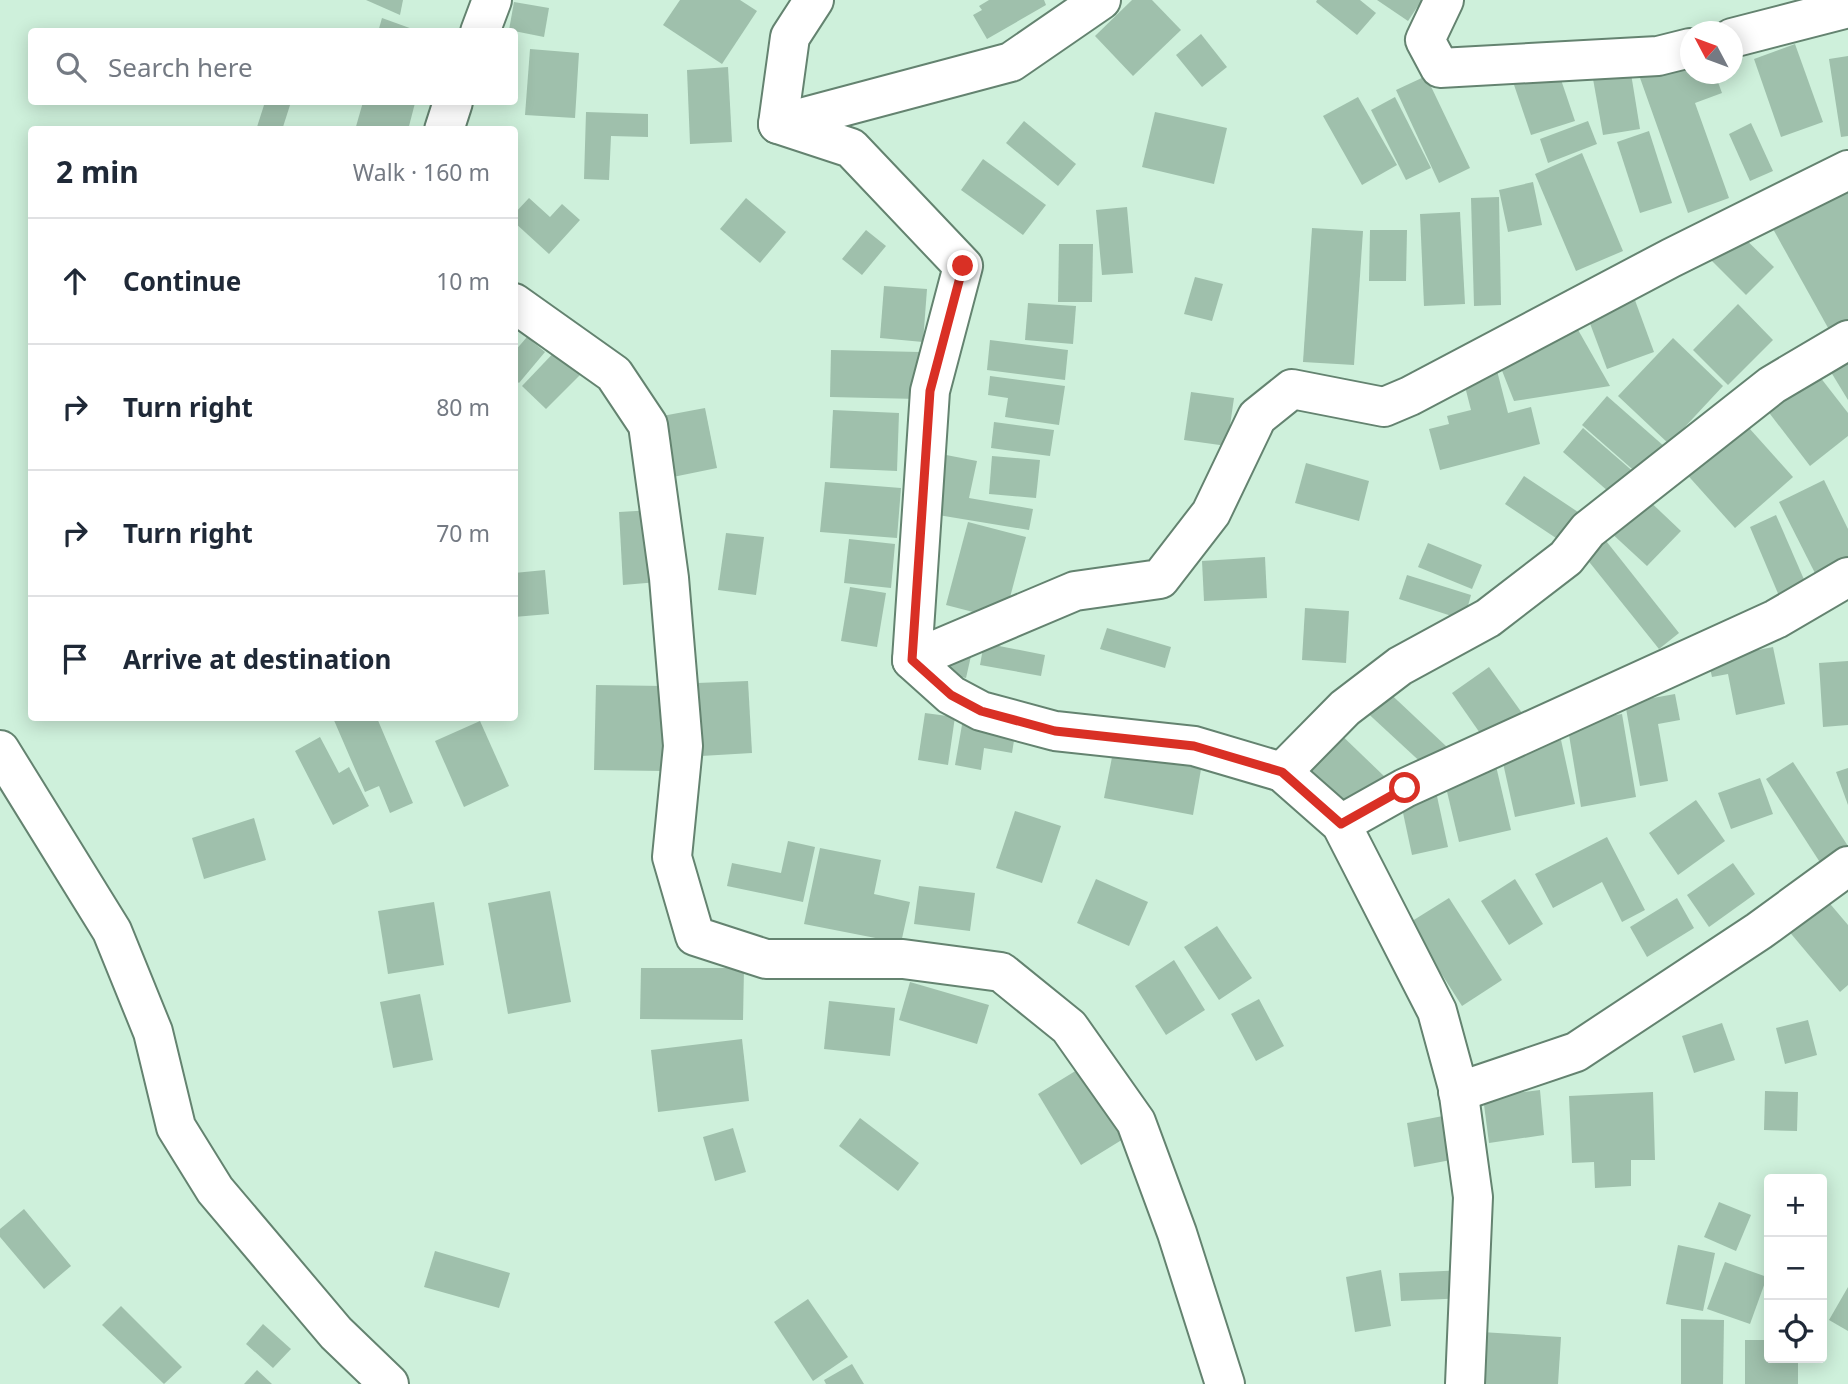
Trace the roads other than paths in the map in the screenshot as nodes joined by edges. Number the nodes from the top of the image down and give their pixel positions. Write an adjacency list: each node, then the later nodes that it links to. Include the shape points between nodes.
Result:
1 (492, 0): 7 (street)
2 (814, 0): 10 (street, via 790,37)
3 (1101, 0): 10 (street, via 1011,62)
4 (1444, 0): 8 (street, via 1425,40 1440,68 1658,56)
5 (1848, 8): 6 (street)
6 (1757, 23)
7 (482, 28)
8 (1680, 50)
9 (452, 105): 11 (street)
10 (778, 124): 16 (street, via 851,148 963,266 930,391)
11 (445, 126)
12 (1848, 170): 16 (street, via 1384,407 1292,389 1257,417 1211,513 1160,579 1075,591)
13 (518, 306): 23 (street, via 614,374 648,425 669,578 683,746 672,857 695,936 766,959 904,959 1001,972 1069,1027 1136,1122)
14 (1848, 340): 18 (street, via 1772,386 1588,530 1566,558 1488,618 1400,666 1345,708)
15 (1848, 577): 19 (street, via 1776,619 1405,788)
16 (912, 660): 18 (street, via 951,695 981,711 1055,731 1194,746)
17 (0, 750): 22 (street, via 112,931 153,1032 176,1127 215,1190 336,1333)
18 (1282, 772): 19 (street)
19 (1341, 824): 21 (street, via 1437,1011)
20 (1848, 866): 21 (street, via 1576,1052)
21 (1458, 1092): 24 (street, via 1473,1197)
22 (389, 1384)
23 (1225, 1384)
24 (1465, 1384)

